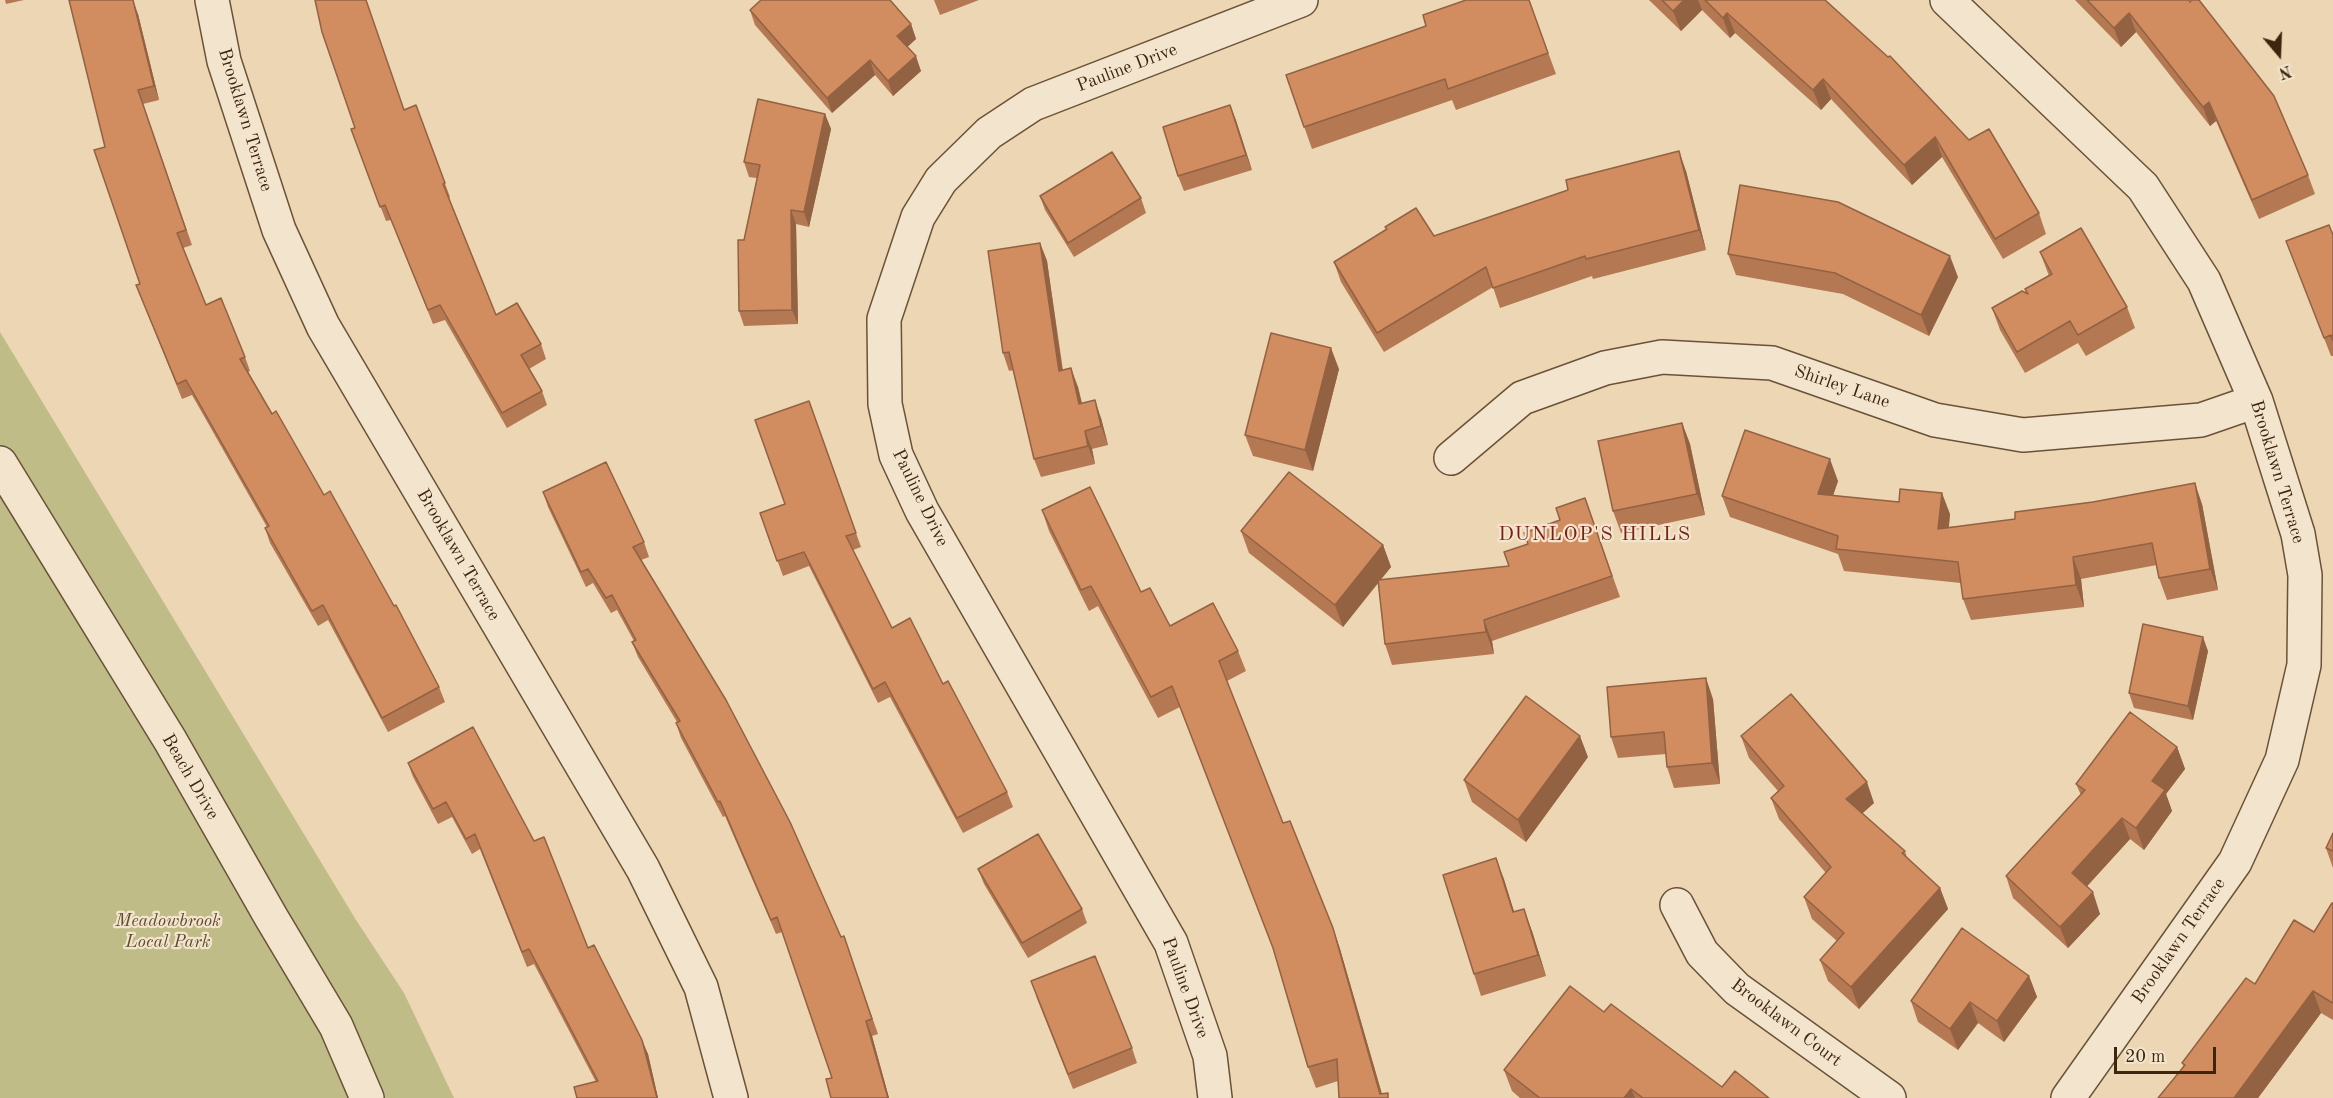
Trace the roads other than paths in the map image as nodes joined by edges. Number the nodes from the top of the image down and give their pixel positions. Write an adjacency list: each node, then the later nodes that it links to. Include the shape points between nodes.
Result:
1 (212, 0): 9 (street, Brooklawn Terrace, via 224,60 279,230 323,326 643,869 701,987)
2 (1301, 0): 10 (street, Pauline Drive, via 1033,104 989,133 941,180 918,218 884,319 885,404 896,456 922,511 1171,943 1210,1056)
3 (1947, 0): 4 (street, Brooklawn Terrace, via 2143,187 2204,281)
4 (2256, 401): 5 (street, Shirley Lane, via 2201,420 2023,435 1935,420 1772,363 1662,357 1605,368 1522,398); 12 (street, Brooklawn Terrace, via 2298,534 2305,575 2304,665 2282,760 2235,862)
5 (1451, 458)
6 (0, 463): 8 (street, Beach Drive, via 164,730 336,1026)
7 (1677, 905): 11 (street, Brooklawn Court, via 1702,953 1737,989)
8 (366, 1098)
9 (731, 1098)
10 (1215, 1098)
11 (1889, 1098)
12 (2068, 1098)

